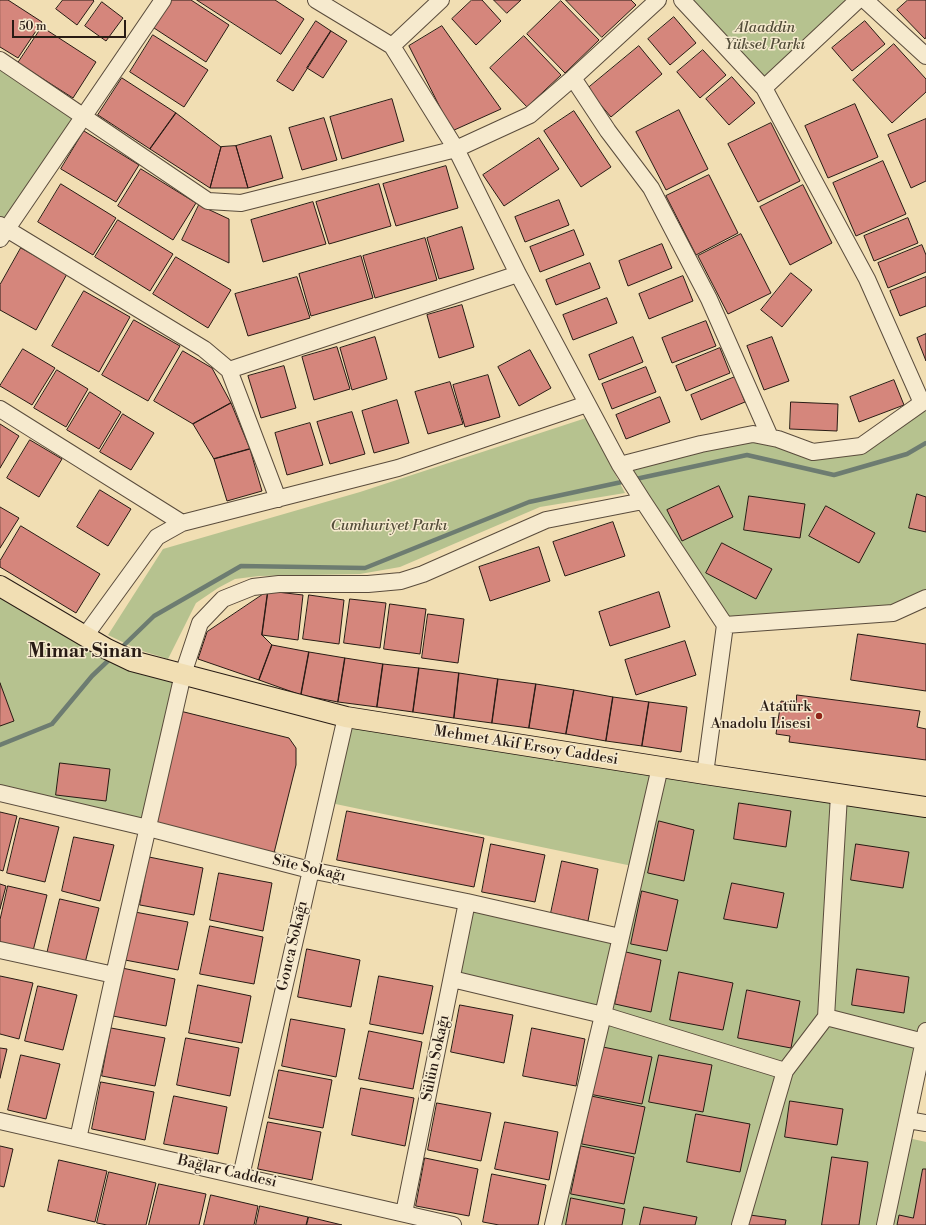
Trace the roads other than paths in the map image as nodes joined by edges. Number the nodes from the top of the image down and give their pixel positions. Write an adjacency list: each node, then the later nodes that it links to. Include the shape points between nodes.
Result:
1 (163, 0): 13 (street)
2 (316, 0): 8 (street)
3 (441, 0): 8 (street)
4 (658, 0): 11 (street)
5 (682, 0): 12 (street)
6 (858, 0): 12 (street)
7 (865, 0): 9 (street)
8 (392, 46): 14 (street)
9 (926, 56)
10 (0, 60): 13 (street)
11 (573, 78): 14 (street, via 530,115); 21 (street, via 608,131 651,188 708,299)
12 (764, 88): 18 (street, via 867,279)
13 (84, 116): 14 (street, via 208,201 241,202); 15 (street)
14 (456, 149): 16 (street)
15 (2, 231): 17 (street, via 204,349)
16 (518, 274): 17 (street); 19 (street)
17 (229, 370): 23 (street)
18 (924, 402): 21 (street, via 861,446 813,452)
19 (587, 404): 22 (street); 23 (street, via 398,468)
20 (0, 409): 25 (street)
21 (770, 437): 22 (street, via 753,434)
22 (620, 464): 24 (street)
23 (278, 499): 25 (street)
24 (643, 501): 28 (street); 30 (street, via 546,520 401,581 253,587 223,599 200,623)
25 (182, 523): 29 (street, via 158,537)
26 (0, 586): 29 (main road, Mehmet Akif Ersoy Caddesi)
27 (926, 598): 28 (street, via 893,613)
28 (725, 625): 33 (street)
29 (85, 636): 30 (main road, Mehmet Akif Ersoy Caddesi, via 132,661)
30 (183, 674): 31 (main road, Mehmet Akif Ersoy Caddesi); 37 (street)
31 (346, 717): 32 (main road, Mehmet Akif Ersoy Caddesi); 38 (street, Gonca Sokağı)
32 (660, 767): 33 (main road, Mehmet Akif Ersoy Caddesi); 40 (street)
33 (705, 774): 35 (main road, Mehmet Akif Ersoy Caddesi)
34 (0, 793): 37 (street, Site Sokağı)
35 (839, 795): 36 (main road, Mehmet Akif Ersoy Caddesi); 45 (street)
36 (926, 807)
37 (148, 828): 38 (street, Site Sokağı); 42 (street)
38 (310, 870): 39 (street, Site Sokağı); 52 (street, Gonca Sokağı)
39 (468, 902): 40 (street, Site Sokağı); 43 (street, Sülün Sokağı)
40 (620, 937): 44 (street)
41 (0, 950): 42 (street)
42 (114, 975): 51 (street)
43 (452, 979): 44 (street); 53 (street, Sülün Sokağı)
44 (603, 1015): 47 (street); 55 (street)
45 (826, 1017): 46 (street); 47 (street)
46 (925, 1037): 48 (street)
47 (785, 1071): 56 (street)
48 (908, 1120): 50 (street); 57 (street)
49 (0, 1121): 51 (street, Bağlar Caddesi)
50 (926, 1123)
51 (78, 1139): 52 (street, Bağlar Caddesi)
52 (241, 1176): 53 (street, Bağlar Caddesi)
53 (404, 1213): 54 (street, Bağlar Caddesi)
54 (453, 1225)
55 (553, 1225)
56 (740, 1225)
57 (885, 1225)

